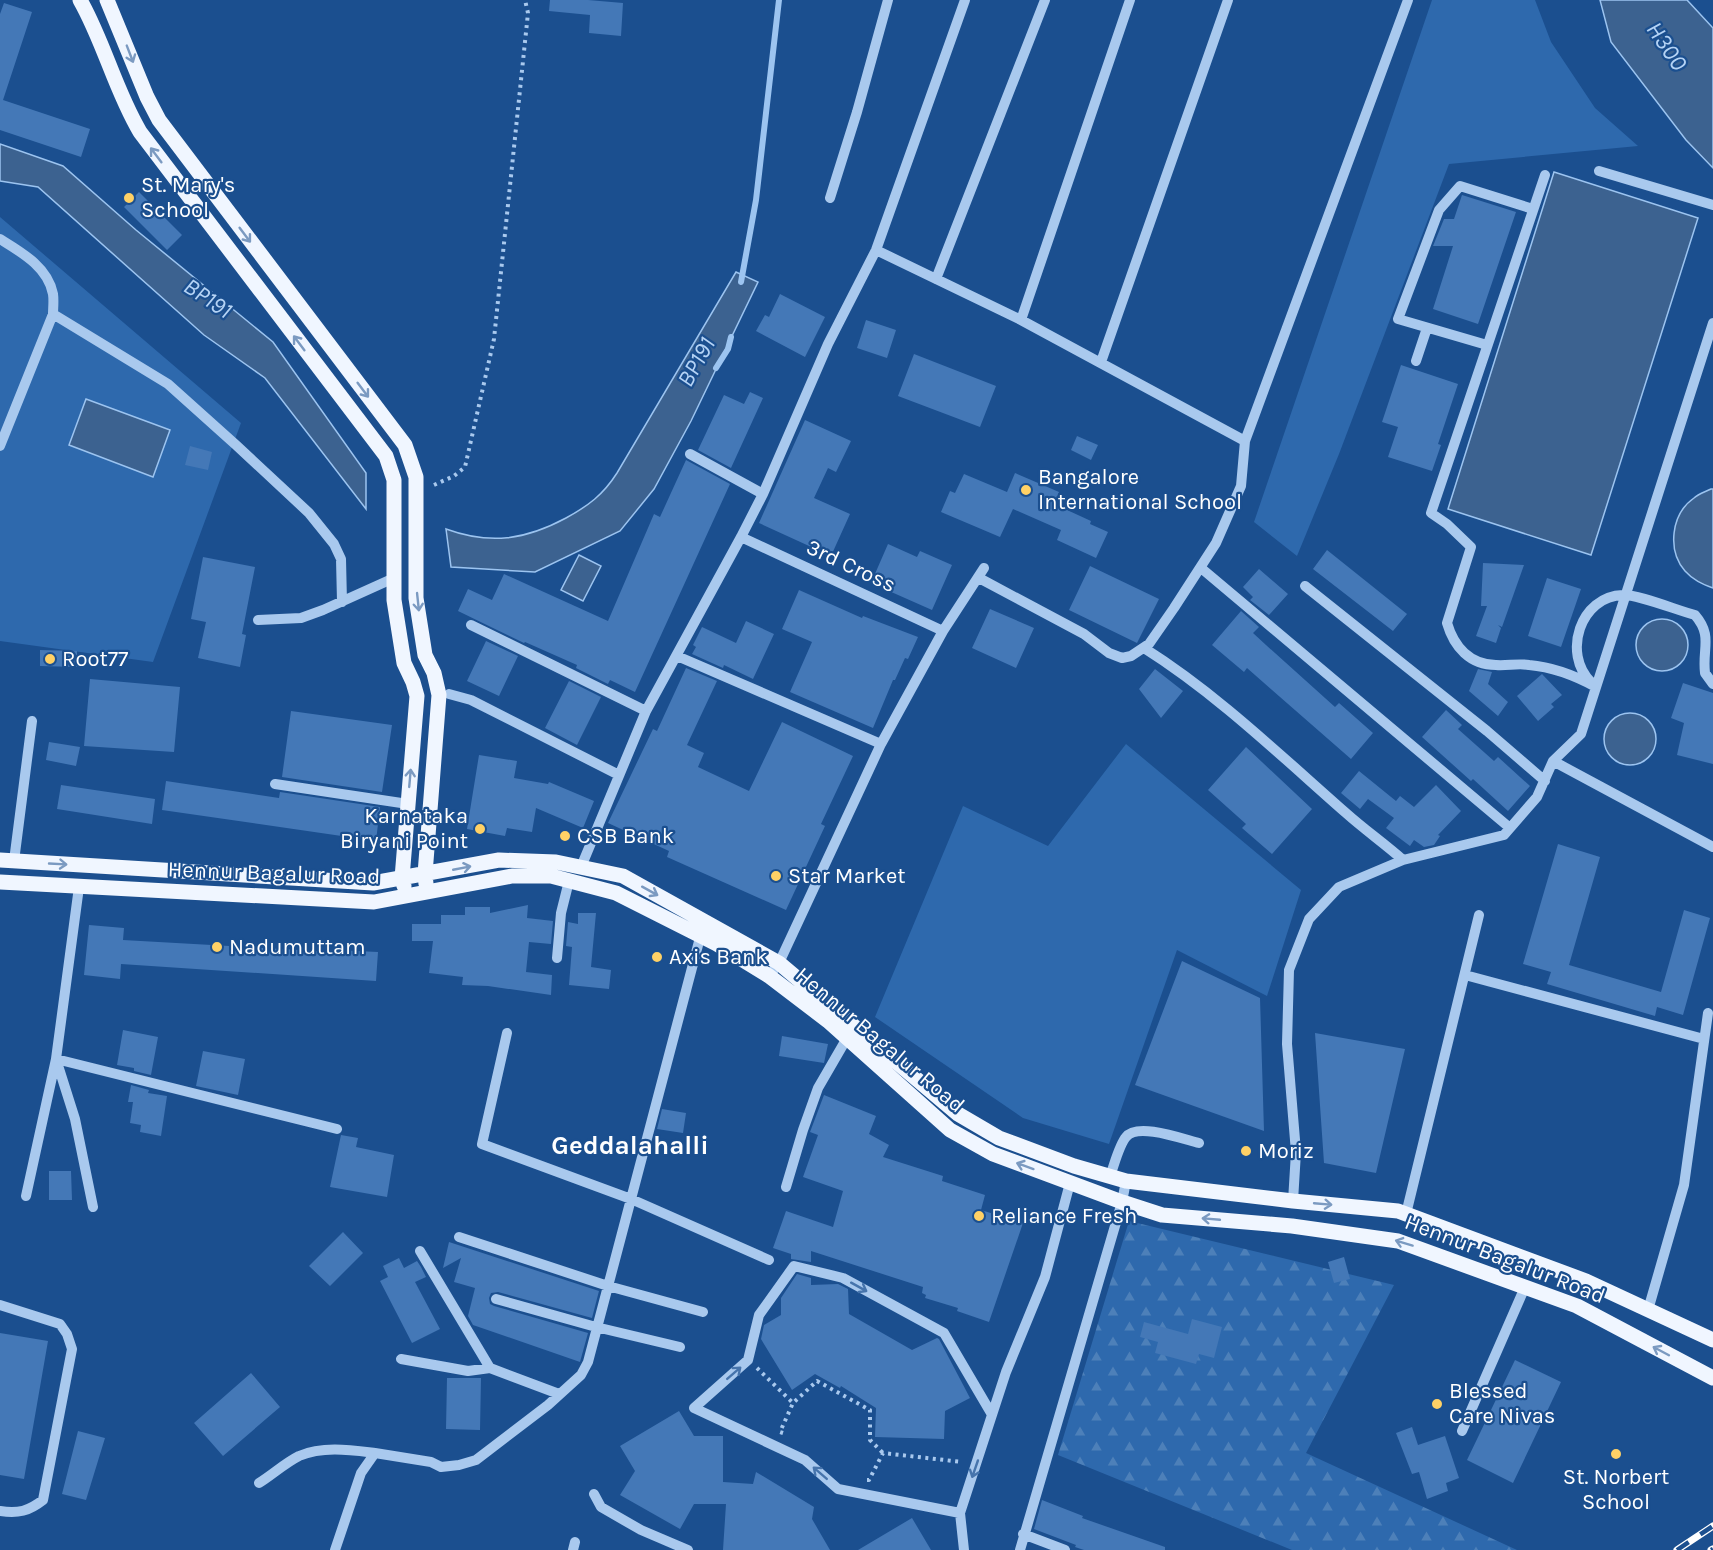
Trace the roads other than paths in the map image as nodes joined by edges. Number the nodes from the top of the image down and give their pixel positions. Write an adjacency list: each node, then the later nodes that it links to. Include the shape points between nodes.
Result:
1 (81, 0): 31 (main road, one-way to 1, via 394,480 386,456 140,132)
2 (106, 0): 56 (main road, one-way to 56, via 159,120 405,445 416,477 416,598 425,655 439,695)
3 (888, 0): 11 (street)
4 (965, 0): 15 (street)
5 (1045, 0): 16 (street)
6 (1130, 0): 18 (street)
7 (1228, 0): 24 (street)
8 (1408, 0): 25 (street)
9 (1599, 171): 12 (street)
10 (1545, 175): 13 (street)
11 (830, 198)
12 (1713, 205)
13 (1533, 209): 20 (street, via 1460,186 1439,210 1398,320); 22 (street)
14 (0, 239): 17 (street, via 29,256 48,281)
15 (876, 250): 16 (street); 28 (street, via 828,344)
16 (936, 279): 18 (street)
17 (54, 314): 26 (street); 34 (street, via 168,384 309,513 341,559)
18 (1021, 320): 24 (street)
19 (1713, 323): 21 (street)
20 (1427, 328): 22 (street); 23 (street)
21 (1710, 343): 33 (street)
22 (1487, 345): 41 (street, via 1431,513 1471,547 1447,623 1450,635 1456,645 1486,664 1545,667)
23 (1416, 361)
24 (1101, 362): 25 (street)
25 (1245, 441): 30 (street, via 1241,486)
26 (0, 446)
27 (690, 454): 28 (street)
28 (763, 494): 29 (street)
29 (741, 537): 37 (street, 3rd Cross); 39 (street)
30 (1201, 568): 38 (street); 51 (street)
31 (394, 578): 34 (street); 50 (main road, one-way to 31, via 417,696 404,663)
32 (1305, 586): 48 (street)
33 (1625, 594): 40 (street, via 1695,615 1700,620 1710,638 1705,673); 41 (street); 41 (street, via 1594,607 1577,636 1581,669)
34 (342, 602): 35 (street, via 301,618)
35 (258, 620)
36 (471, 625): 43 (street)
37 (943, 631): 38 (street, via 981,573 1118,658); 45 (street)
38 (1144, 648): 54 (street, via 1177,669)
39 (677, 656): 43 (street); 45 (street)
40 (1713, 684)
41 (1596, 687): 46 (street, via 1581,734)
42 (449, 694): 47 (street, via 471,700)
43 (646, 711): 47 (street)
44 (32, 721): 53 (street)
45 (881, 744): 66 (street)
46 (1552, 761): 48 (street); 52 (street)
47 (620, 776): 55 (street)
48 (1545, 781): 51 (street, via 1537,797)
49 (274, 783): 50 (street)
50 (408, 804): 57 (main road)
51 (1510, 828): 54 (street, via 1504,835)
52 (1713, 848)
53 (7, 860): 57 (main road, Hennur Bagalur Road, one-way to 57, via 373,883)
54 (1403, 860): 82 (street, via 1339,887 1309,919 1289,970 1287,1044 1296,1152)
55 (581, 867): 56 (main road, Hennur Bagalur Road, one-way to 55, via 499,860); 64 (main road, Hennur Bagalur Road, one-way to 64, via 623,876)
56 (425, 874): 57 (main road, Hennur Bagalur Road); 61 (main road)
57 (402, 878): 62 (main road)
58 (569, 881): 61 (main road, Hennur Bagalur Road, via 550,876 512,876); 64 (main road, Hennur Bagalur Road, via 616,893); 65 (street)
59 (0, 882): 60 (main road, Hennur Bagalur Road)
60 (79, 887): 62 (main road, Hennur Bagalur Road, via 374,902); 73 (street)
61 (427, 892): 62 (main road, Hennur Bagalur Road)
62 (405, 896)
63 (1479, 915): 67 (street)
64 (702, 928): 66 (main road, Hennur Bagalur Road); 68 (main road, Hennur Bagalur Road); 81 (street)
65 (557, 958)
66 (779, 963): 68 (street); 76 (main road, Hennur Bagalur Road, via 958,1114 999,1138)
67 (1465, 975): 72 (street); 85 (street)
68 (769, 976): 71 (main road, Hennur Bagalur Road)
69 (1707, 1013): 72 (street)
70 (507, 1033): 81 (street, via 482,1144)
71 (847, 1038): 78 (main road, Hennur Bagalur Road, one-way to 71, via 993,1155 950,1130); 79 (street, via 818,1088)
72 (1704, 1039): 93 (street, via 1684,1185)
73 (56, 1059): 74 (street); 80 (street); 84 (street, via 75,1119)
74 (337, 1129)
75 (1199, 1143): 76 (street, via 1136,1130 1126,1136)
76 (1110, 1176): 77 (main road, Hennur Bagalur Road)
77 (1126, 1181): 82 (main road, Hennur Bagalur Road); 83 (street)
78 (1070, 1183): 83 (main road, Hennur Bagalur Road); 102 (street, via 1045,1277)
79 (786, 1187)
80 (27, 1196)
81 (631, 1199): 88 (street); 89 (street)
82 (1293, 1201): 85 (main road, Hennur Bagalur Road, one-way to 85)
83 (1122, 1202): 90 (main road, Hennur Bagalur Road, one-way to 83, via 1398,1241 1292,1226 1162,1215); 109 (street)
84 (93, 1207)
85 (1406, 1214): 93 (main road, Hennur Bagalur Road, via 1586,1281)
86 (459, 1238): 89 (street)
87 (420, 1251): 99 (street)
88 (769, 1260)
89 (608, 1286): 94 (street); 95 (street)
90 (1525, 1287): 100 (main road, Hennur Bagalur Road, one-way to 90, via 1577,1306); 103 (street)
91 (496, 1299): 95 (street)
92 (0, 1305): 107 (street, via 60,1324 72,1349 43,1500 16,1513)
93 (1648, 1310): 96 (main road, Hennur Bagalur Road)
94 (703, 1312)
95 (596, 1327): 97 (street); 101 (street, via 581,1375)
96 (1713, 1340)
97 (680, 1347)
98 (402, 1359): 99 (street, via 468,1371)
99 (490, 1368): 101 (street)
100 (1713, 1378)
101 (559, 1394): 104 (street, via 476,1460 441,1467)
102 (991, 1413): 108 (street, one-way to 108); 108 (street, one-way to 102, via 838,1489 805,1460 694,1407 748,1360 759,1315 794,1266 843,1278 944,1333)
103 (1462, 1431)
104 (375, 1453): 105 (street, via 340,1448 299,1456); 110 (street, via 361,1473)
105 (259, 1483)
106 (594, 1494): 111 (street, via 601,1507 640,1530)
107 (0, 1511)
108 (960, 1513): 112 (street)
109 (1023, 1534): 113 (street); 114 (street)
110 (335, 1550)
111 (688, 1550)
112 (964, 1550)
113 (1020, 1550)
114 (1065, 1550)

